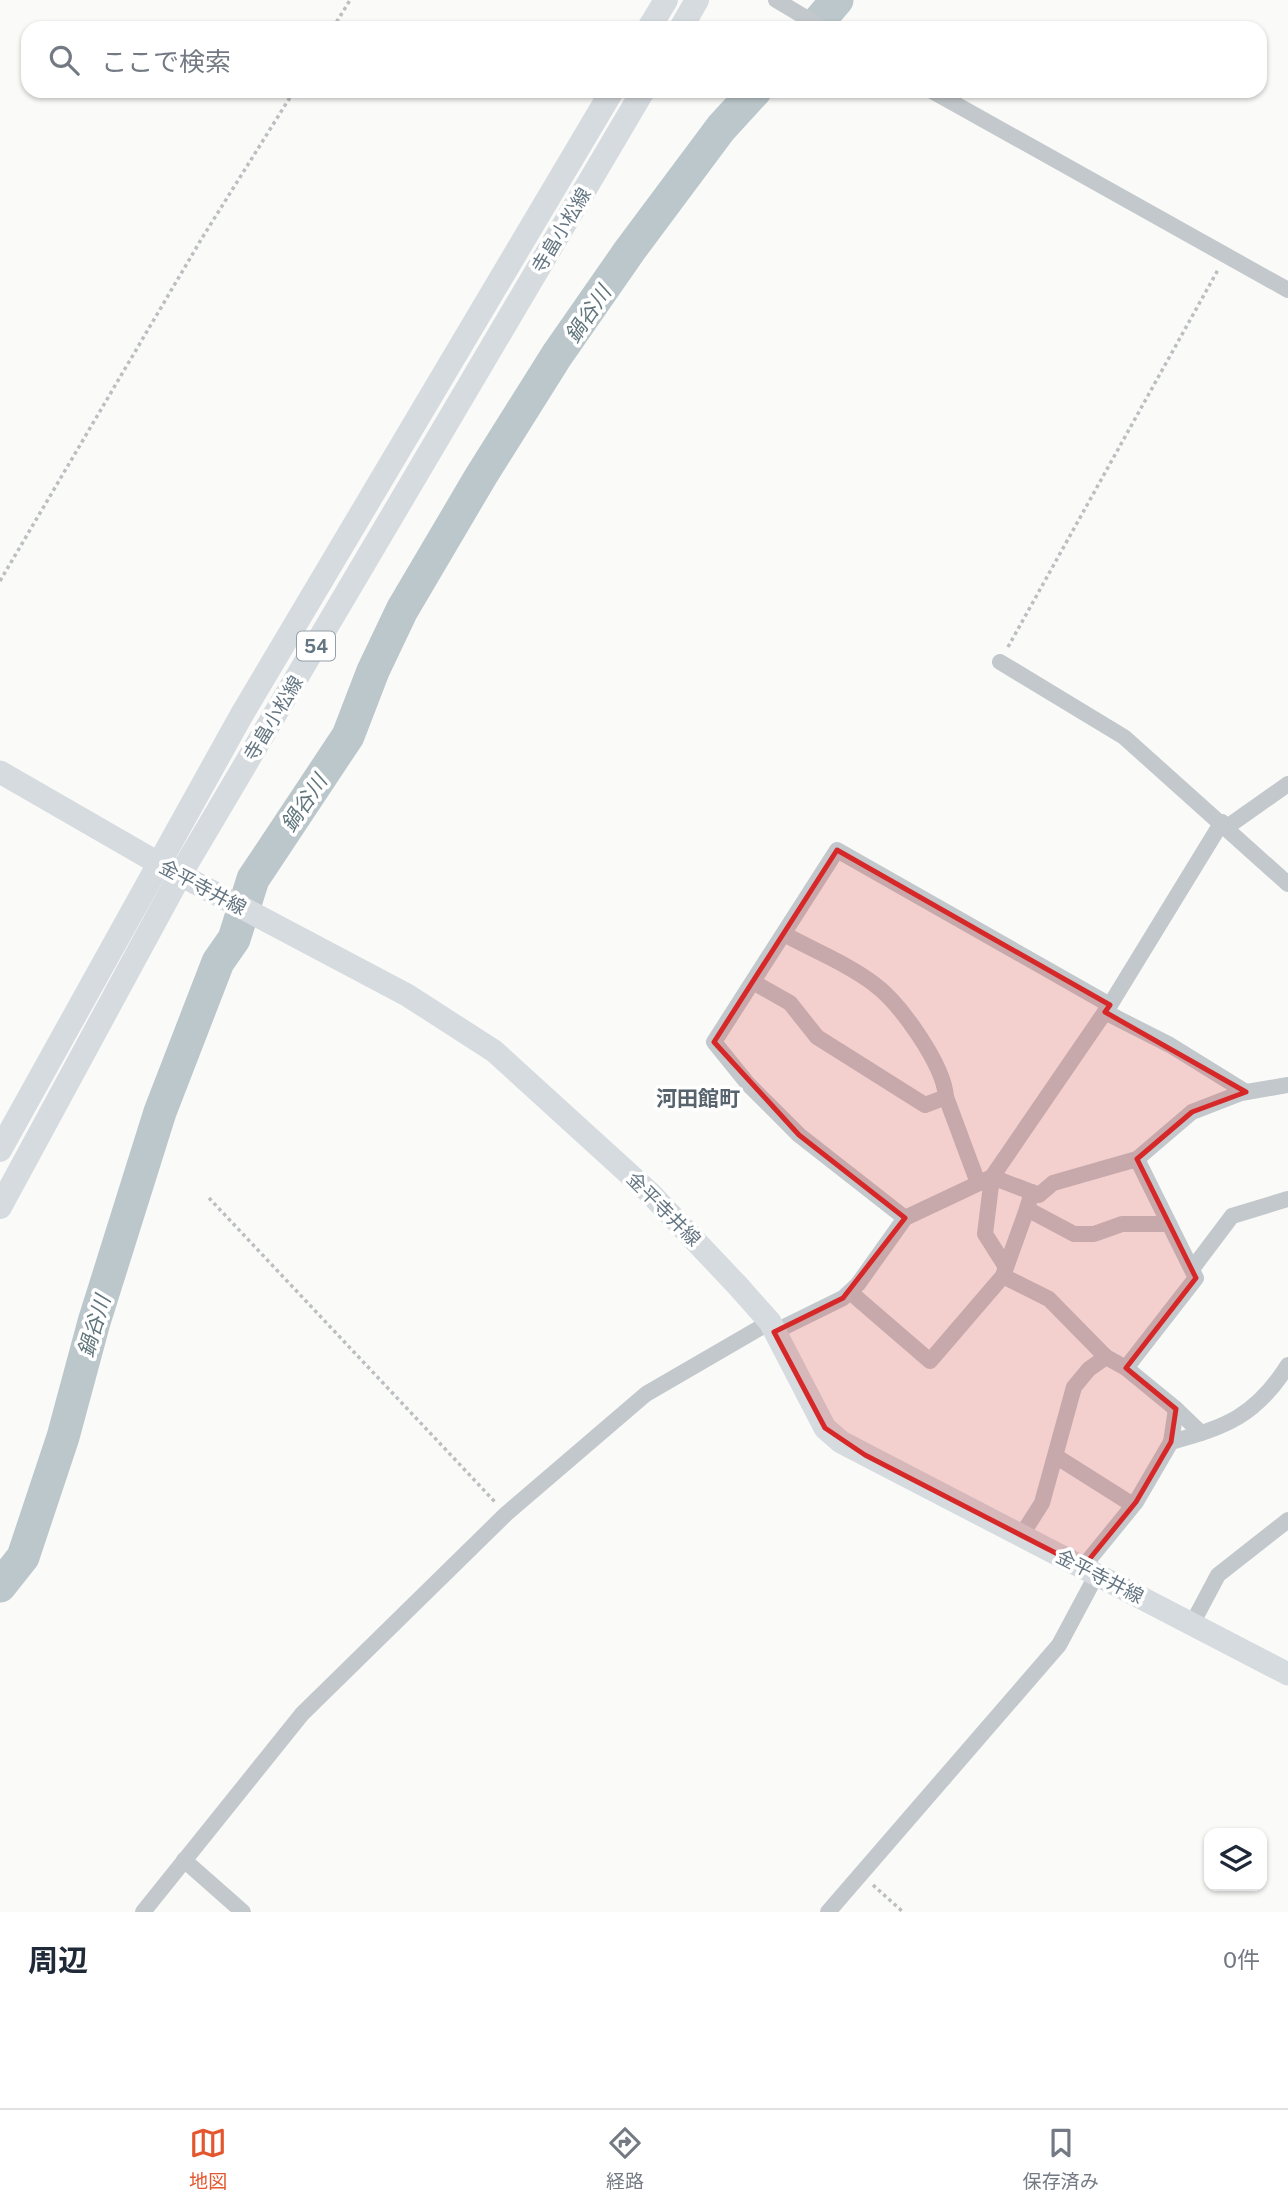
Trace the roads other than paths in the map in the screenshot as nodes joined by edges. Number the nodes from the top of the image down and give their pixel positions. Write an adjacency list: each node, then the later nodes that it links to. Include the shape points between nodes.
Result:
1 (666, 0): 4 (main road)
2 (697, 0): 5 (main road)
3 (776, 0): 6 (street)
4 (653, 21)
5 (685, 21)
6 (810, 21)
7 (608, 98): 15 (main road, 寺畠小松線 / 54)
8 (639, 98): 16 (main road, 寺畠小松線 / 54)
9 (945, 98): 10 (street)
10 (1288, 290)
11 (1000, 662): 14 (street, via 1124,737)
12 (0, 772): 15 (main road, 金平寺井線)
13 (1288, 784): 14 (street)
14 (1224, 824): 17 (street); 20 (street)
15 (158, 863): 16 (main road, 金平寺井線); 24 (main road, 寺畠小松線 / 54)
16 (180, 875): 29 (main road, 寺畠小松線 / 54); 36 (main road, 金平寺井線, via 407,995 494,1051 650,1193)
17 (1288, 884)
18 (783, 934): 19 (street); 20 (street, via 837,850); 23 (street, via 875,984 912,1027 945,1082)
19 (753, 982): 23 (street, via 790,1003 817,1037 925,1105); 31 (street, via 714,1042 748,1084 800,1135)
20 (1108, 1008): 22 (street); 26 (street)
21 (1288, 1085): 22 (street)
22 (1246, 1092): 25 (street, via 1192,1112)
23 (946, 1097): 26 (street)
24 (0, 1150)
25 (1137, 1159): 27 (street, via 1053,1183 1040,1195); 32 (street)
26 (985, 1180): 27 (street); 31 (street); 34 (street, via 985,1234)
27 (1032, 1192): 30 (street)
28 (1288, 1199): 33 (street, via 1232,1216)
29 (0, 1207)
30 (1027, 1209): 32 (street, via 1074,1234 1094,1234 1122,1224); 34 (street)
31 (905, 1218): 35 (street)
32 (1169, 1224): 33 (street)
33 (1192, 1269): 39 (street, via 1196,1278)
34 (1004, 1272): 35 (street, via 930,1361); 37 (street, via 1049,1299)
35 (850, 1292): 36 (street)
36 (772, 1327): 46 (main road, 金平寺井線, via 825,1428 841,1442); 50 (street, via 646,1394 506,1514 302,1714)
37 (1106, 1356): 39 (street); 43 (street, via 1074,1387)
38 (1288, 1365): 41 (street, via 1272,1390 1242,1416)
39 (1126, 1368): 40 (street)
40 (1176, 1409): 41 (street); 42 (street)
41 (1201, 1433): 42 (street)
42 (1171, 1441): 44 (street)
43 (1057, 1457): 44 (street); 46 (street, via 1042,1503)
44 (1133, 1505): 47 (street)
45 (1286, 1525): 48 (street, via 1218,1575)
46 (1021, 1536): 47 (main road, 金平寺井線)
47 (1090, 1571): 48 (main road, 金平寺井線); 53 (street, via 1059,1644)
48 (1192, 1624): 49 (main road, 金平寺井線)
49 (1288, 1674)
50 (184, 1860): 51 (street); 52 (street)
51 (143, 1912)
52 (243, 1912)
53 (828, 1912)

